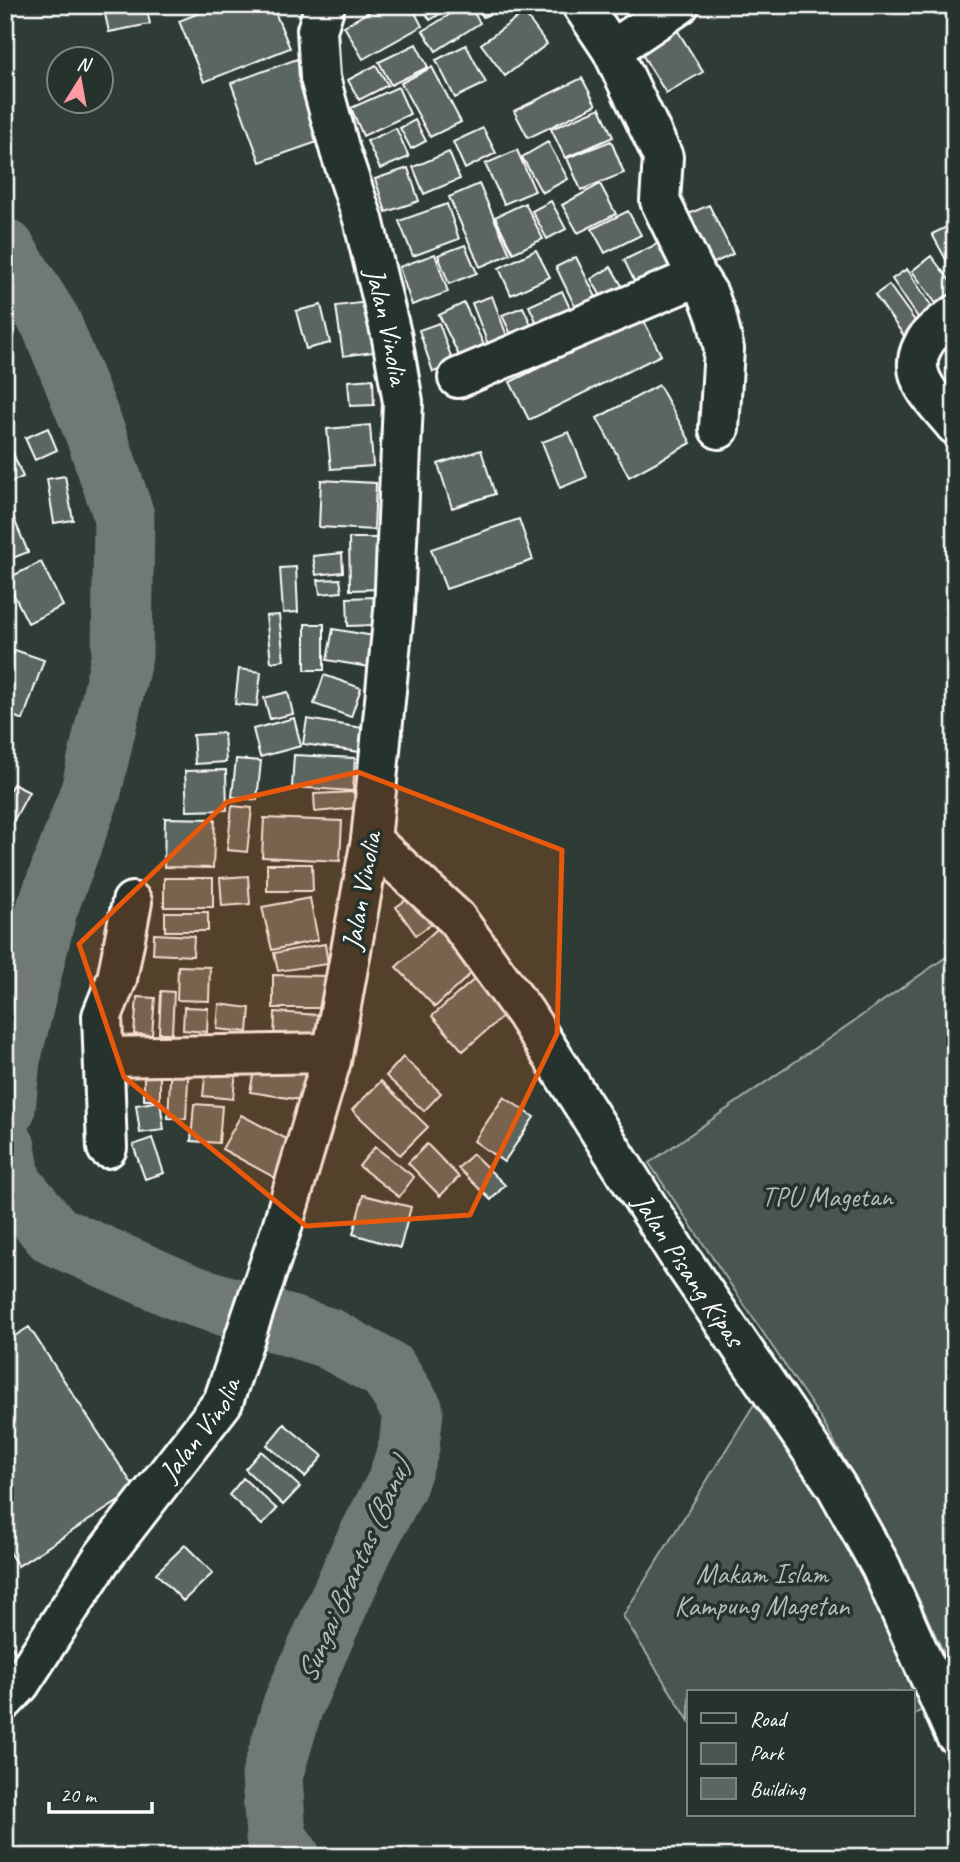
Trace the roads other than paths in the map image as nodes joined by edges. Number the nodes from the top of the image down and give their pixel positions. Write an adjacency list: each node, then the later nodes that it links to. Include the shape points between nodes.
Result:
1 (582, 5): 4 (street)
2 (679, 5): 4 (street)
3 (315, 13): 10 (street, Jalan Vinolia, via 320,78 363,219 403,402 394,611)
4 (611, 51): 5 (street, via 663,157 660,201)
5 (697, 277): 7 (street); 9 (street, via 717,318 724,349)
6 (955, 315): 8 (street, via 930,335 916,370)
7 (458, 378)
8 (954, 425)
9 (719, 429)
10 (371, 840): 12 (street, Jalan Vinolia); 16 (street, Jalan Pisang Kipas, via 456,918 525,1013 679,1256 836,1486 880,1567)
11 (132, 902): 13 (street, via 117,979 102,1016)
12 (332, 1053): 13 (street); 15 (street, Jalan Vinolia, via 282,1227 232,1380 217,1411 102,1558)
13 (104, 1057): 14 (street)
14 (107, 1148)
15 (5, 1700)
16 (955, 1734)

